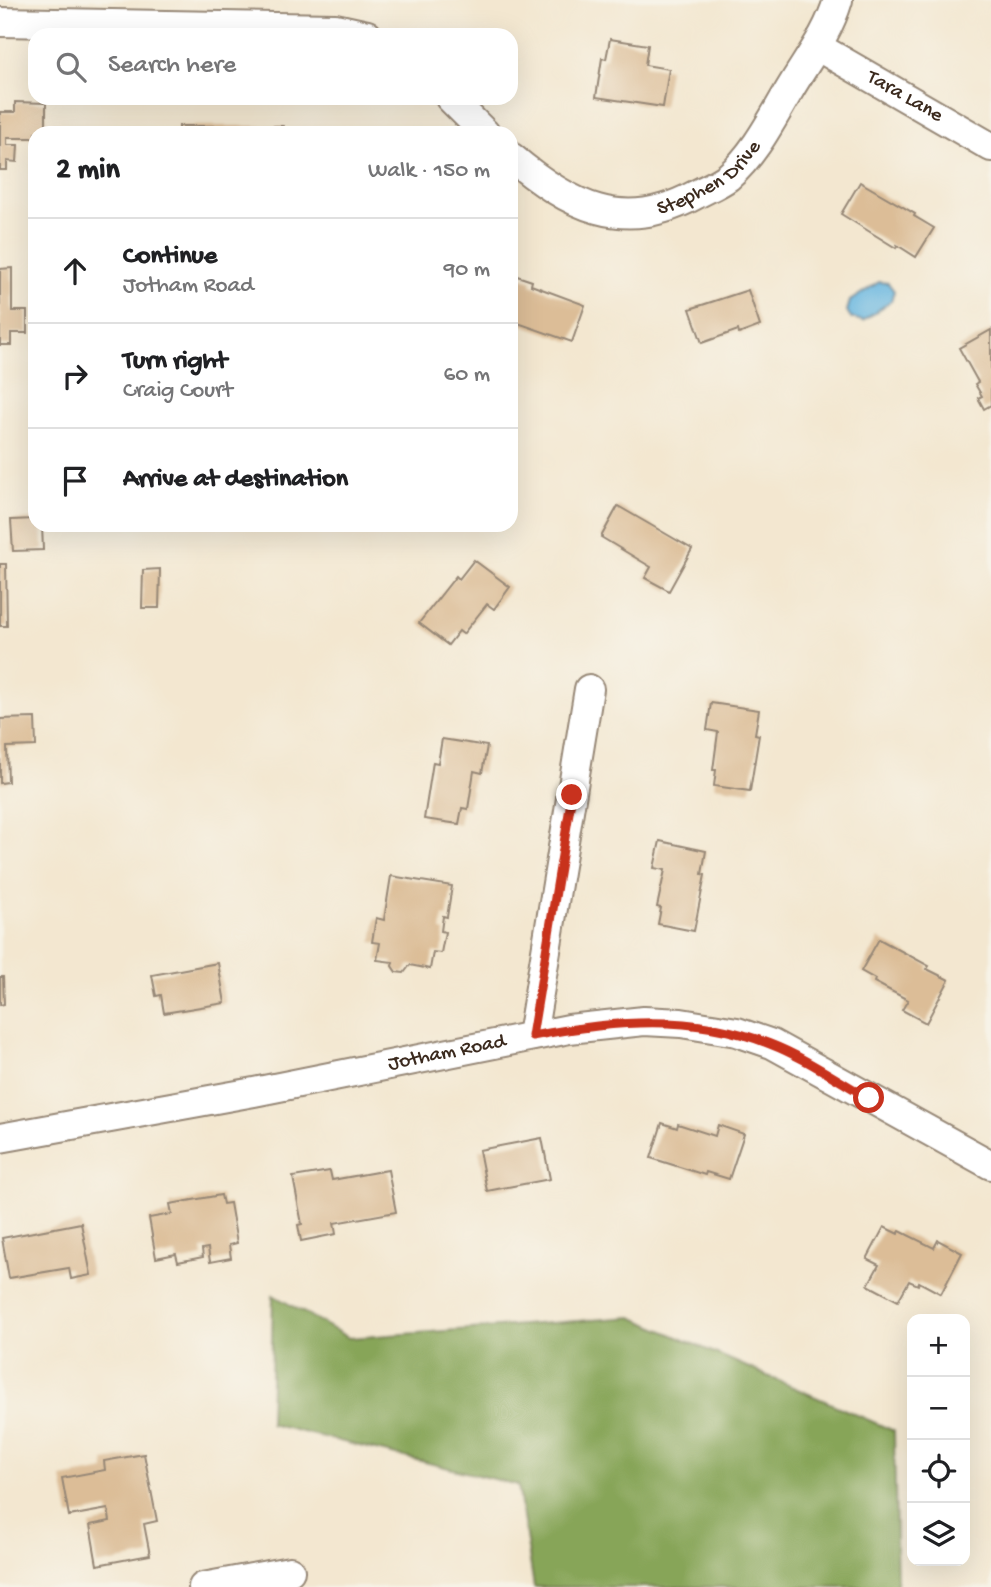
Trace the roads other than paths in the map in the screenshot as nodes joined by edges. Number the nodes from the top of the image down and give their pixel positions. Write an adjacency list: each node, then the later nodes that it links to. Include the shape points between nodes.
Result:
1 (838, 0): 4 (street, Stephen Drive)
2 (0, 22): 3 (street)
3 (335, 28)
4 (818, 47): 7 (street, Tara Lane); 8 (street, Stephen Drive, via 752,150 727,177 677,205 641,214 604,212 568,198)
5 (457, 105): 6 (street)
6 (478, 126)
7 (991, 147)
8 (518, 162)
9 (589, 688): 10 (street)
10 (532, 1036): 11 (street, Jotham Road); 12 (street, Jotham Road, via 643,1021 737,1032 772,1044)
11 (0, 1138)
12 (991, 1164)
13 (290, 1571): 14 (street)
14 (203, 1587)

